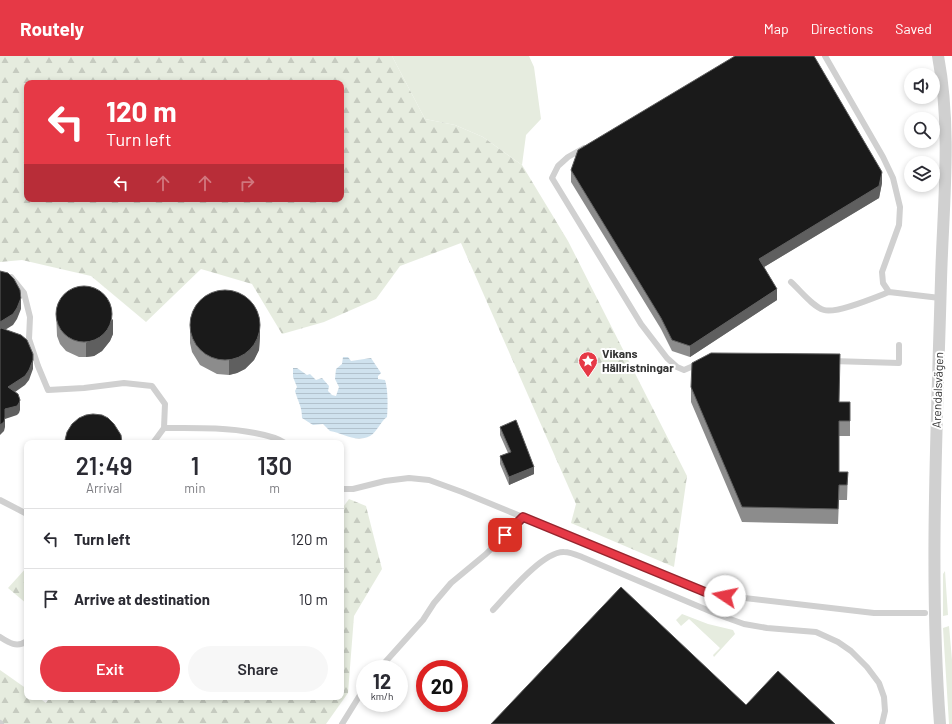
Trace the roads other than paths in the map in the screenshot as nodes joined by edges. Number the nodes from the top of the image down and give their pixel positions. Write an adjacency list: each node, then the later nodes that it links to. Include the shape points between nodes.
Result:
1 (825, 56): 6 (lane, via 893,178 900,207 899,224 882,272 883,283)
2 (938, 56): 7 (street, Arendalsvägen, via 945,92 947,125)
3 (589, 145): 10 (lane, via 568,157 558,166 552,178 641,324 667,358 677,368 684,370)
4 (0, 278): 11 (lane, via 11,277 24,293 30,317 29,339 48,390 124,383 152,386 166,404)
5 (791, 282): 6 (lane, via 824,311 835,311)
6 (889, 292): 7 (lane)
7 (940, 298): 26 (street, Arendalsvägen, via 934,601)
8 (899, 345): 9 (lane, via 899,363)
9 (828, 361)
10 (702, 362)
11 (164, 428): 12 (lane); 13 (lane, via 236,430)
12 (155, 440)
13 (278, 440)
14 (344, 489): 17 (lane, via 398,479 429,480)
15 (0, 500): 16 (lane)
16 (24, 512)
17 (523, 517): 19 (lane, via 710,594 874,614); 22 (lane, via 486,554 451,583 423,620)
18 (493, 610): 25 (lane, via 538,563 564,552 582,557 744,624 816,632 838,642 867,667 879,683 884,697 885,711)
19 (925, 613)
20 (0, 637): 21 (lane, via 14,645)
21 (24, 642)
22 (387, 660)
23 (356, 701): 24 (lane)
24 (342, 724)
25 (882, 724)
26 (940, 724)

